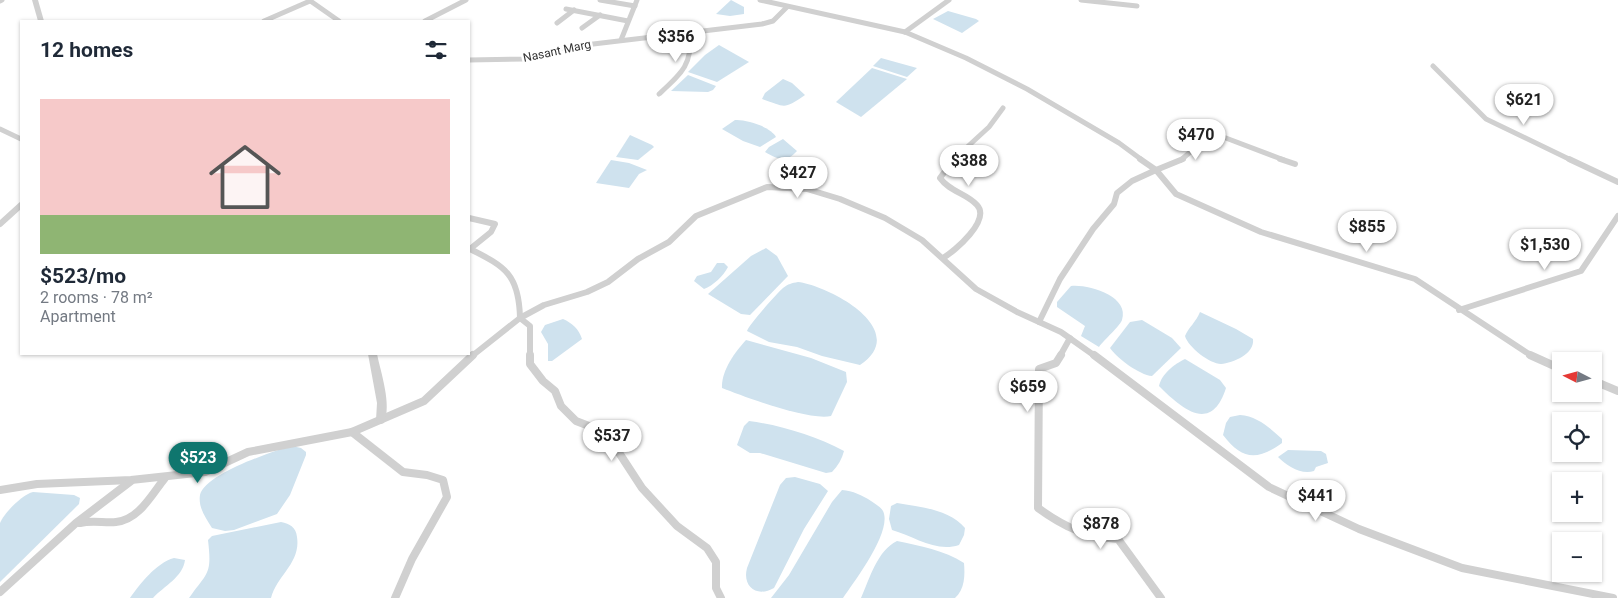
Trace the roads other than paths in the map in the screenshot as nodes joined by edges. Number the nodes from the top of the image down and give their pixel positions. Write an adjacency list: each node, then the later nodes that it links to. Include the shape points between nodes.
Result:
1 (35, 0): 14 (street)
2 (463, 0): 17 (street)
3 (600, 0): 8 (street)
4 (760, 0): 9 (street)
5 (950, 0): 22 (street)
6 (1081, 0): 10 (street)
7 (309, 1): 15 (street); 16 (street)
8 (636, 3): 18 (street)
9 (787, 6): 21 (street, Nasant Marg, via 767,23); 22 (street)
10 (1137, 6)
11 (566, 9): 12 (street)
12 (574, 10): 13 (street); 19 (street)
13 (600, 15): 18 (street); 20 (street)
14 (41, 20)
15 (266, 20)
16 (338, 20)
17 (427, 20)
18 (628, 22): 23 (street)
19 (556, 23)
20 (582, 28)
21 (691, 32): 23 (street, Nasant Marg); 26 (street, via 693,53 689,63)
22 (905, 32): 33 (street, via 1008,78 1119,143)
23 (622, 40): 24 (street, Nasant Marg, via 568,47 524,59)
24 (470, 60)
25 (1433, 66): 34 (street, via 1486,119)
26 (659, 94)
27 (1003, 108): 40 (street, via 940,178 943,186 980,206 983,212 981,220 955,250)
28 (1213, 124): 30 (street)
29 (0, 129): 31 (street)
30 (1210, 132): 32 (street); 33 (street, via 1195,149 1172,166)
31 (20, 139)
32 (1295, 164)
33 (1156, 170): 41 (street, via 1176,194 1186,200 1261,232 1415,279); 43 (street, via 1132,181 1117,193 1114,204 1092,228 1060,279)
34 (1618, 182)
35 (20, 206): 38 (street)
36 (1618, 216): 41 (street, via 1581,271)
37 (470, 218): 39 (street, via 495,224 491,232)
38 (0, 224)
39 (470, 249): 42 (street, via 502,266 515,279 520,295)
40 (943, 258): 42 (street, via 922,240 885,218 840,199 807,189 768,187 696,216 669,242 638,259 608,282 544,305); 43 (street, via 976,290)
41 (1460, 310): 46 (street, via 1538,360)
42 (520, 318): 49 (street, via 424,401); 57 (street, via 530,326 530,364 576,421 590,426 612,442 642,488 677,526 706,548 716,562 716,588)
43 (1040, 322): 44 (street)
44 (1070, 338): 58 (street, via 1056,363 1039,369 1038,508 1065,529 1098,538 1118,539); 59 (street, via 1270,487 1310,507 1462,568)
45 (372, 355): 49 (street, via 382,403)
46 (1552, 365)
47 (1602, 384): 48 (street)
48 (1618, 391)
49 (381, 420): 50 (street)
50 (352, 432): 51 (street, via 248,452 205,472); 56 (street, via 403,472 427,474 443,480 448,497 412,559)
51 (165, 478): 52 (street); 54 (street, via 130,518 119,522 92,520)
52 (131, 480): 53 (street, via 37,484); 54 (street)
53 (0, 490)
54 (76, 524): 55 (street)
55 (0, 592)
56 (395, 598)
57 (721, 598)
58 (1161, 598)
59 (1612, 598)

